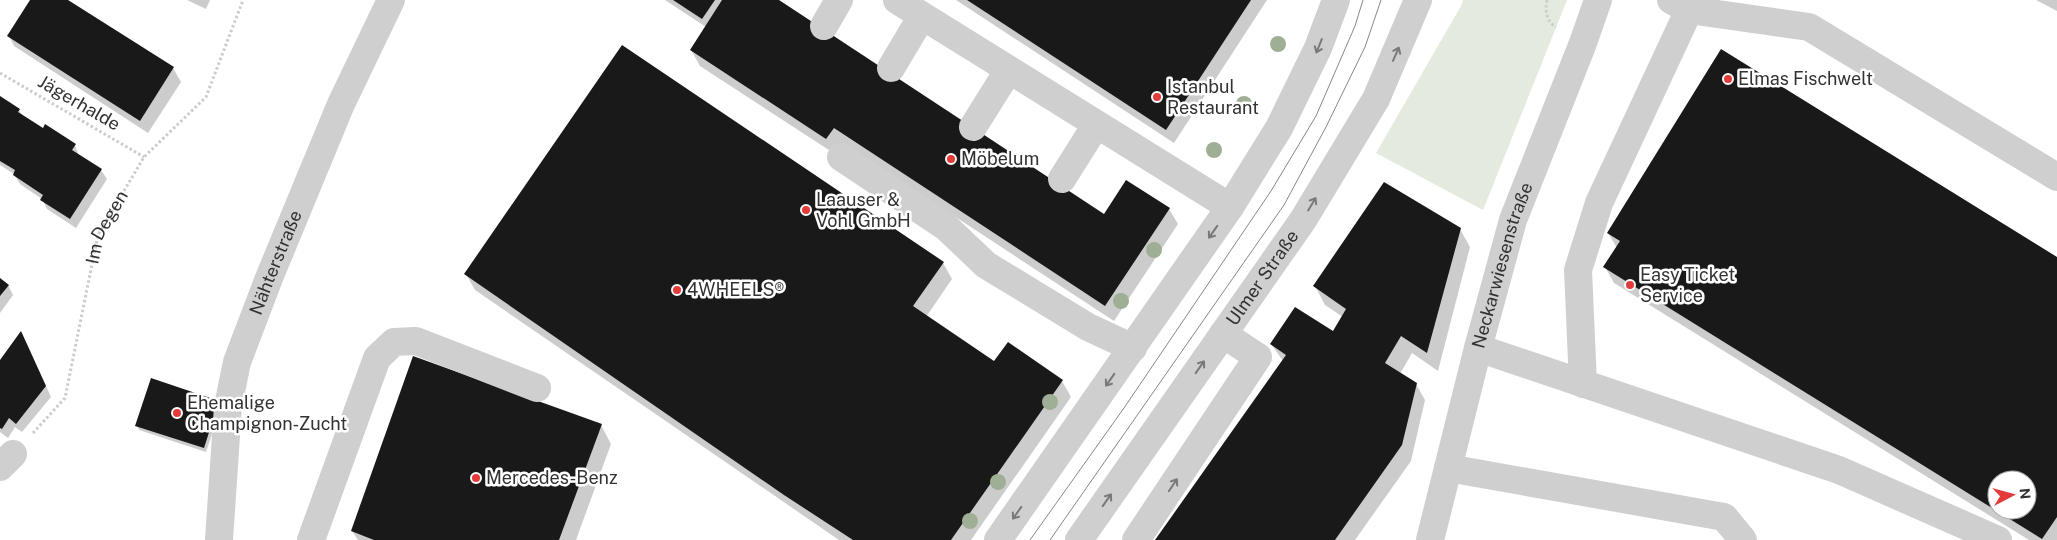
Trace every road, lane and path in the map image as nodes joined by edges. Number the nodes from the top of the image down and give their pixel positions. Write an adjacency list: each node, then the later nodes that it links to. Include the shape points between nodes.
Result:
1 (243, 0): 16 (path, Im Degen, via 206,97)
2 (391, 0): 29 (street, Nähterstraße, via 338,113 237,362 228,406)
3 (839, 0): 10 (street)
4 (897, 0): 9 (street)
5 (1336, 0): 20 (street, one-way to 20, via 1318,48 1279,128)
6 (1418, 0): 21 (street, Ulmer Straße, one-way to 6, via 1303,220 1376,98)
7 (1598, 0): 23 (street, Neckarwiesenstraße, via 1513,220)
8 (1680, 5): 18 (street, via 1809,27); 24 (street, via 1599,203 1578,270)
9 (922, 16): 11 (street); 12 (street)
10 (824, 26)
11 (891, 68)
12 (1008, 71): 14 (street); 15 (street)
13 (0, 73): 16 (path, Jägerhalde)
14 (1096, 125): 19 (street); 20 (street)
15 (973, 127)
16 (144, 157): 26 (path, Im Degen, via 98,235 65,398)
17 (841, 157): 22 (street, via 946,227 986,265 1088,327)
18 (2057, 177)
19 (1062, 179)
20 (1230, 207): 22 (street, one-way to 22)
21 (1223, 334): 32 (street, Ulmer Straße, one-way to 21); 33 (street, one-way to 21, via 1258,357)
22 (1133, 348): 31 (street, one-way to 31)
23 (1478, 348): 24 (street); 27 (street, Neckarwiesenstraße)
24 (1583, 384): 28 (street, via 1840,470)
25 (537, 388): 30 (street, via 416,341 394,342 377,358)
26 (7, 460)
27 (1448, 468): 34 (street, Neckarwiesenstraße); 35 (street, via 1724,517)
28 (1988, 538)
29 (219, 540)
30 (311, 540)
31 (998, 540)
32 (1079, 540)
33 (1136, 540)
34 (1430, 540)
35 (1743, 540)

